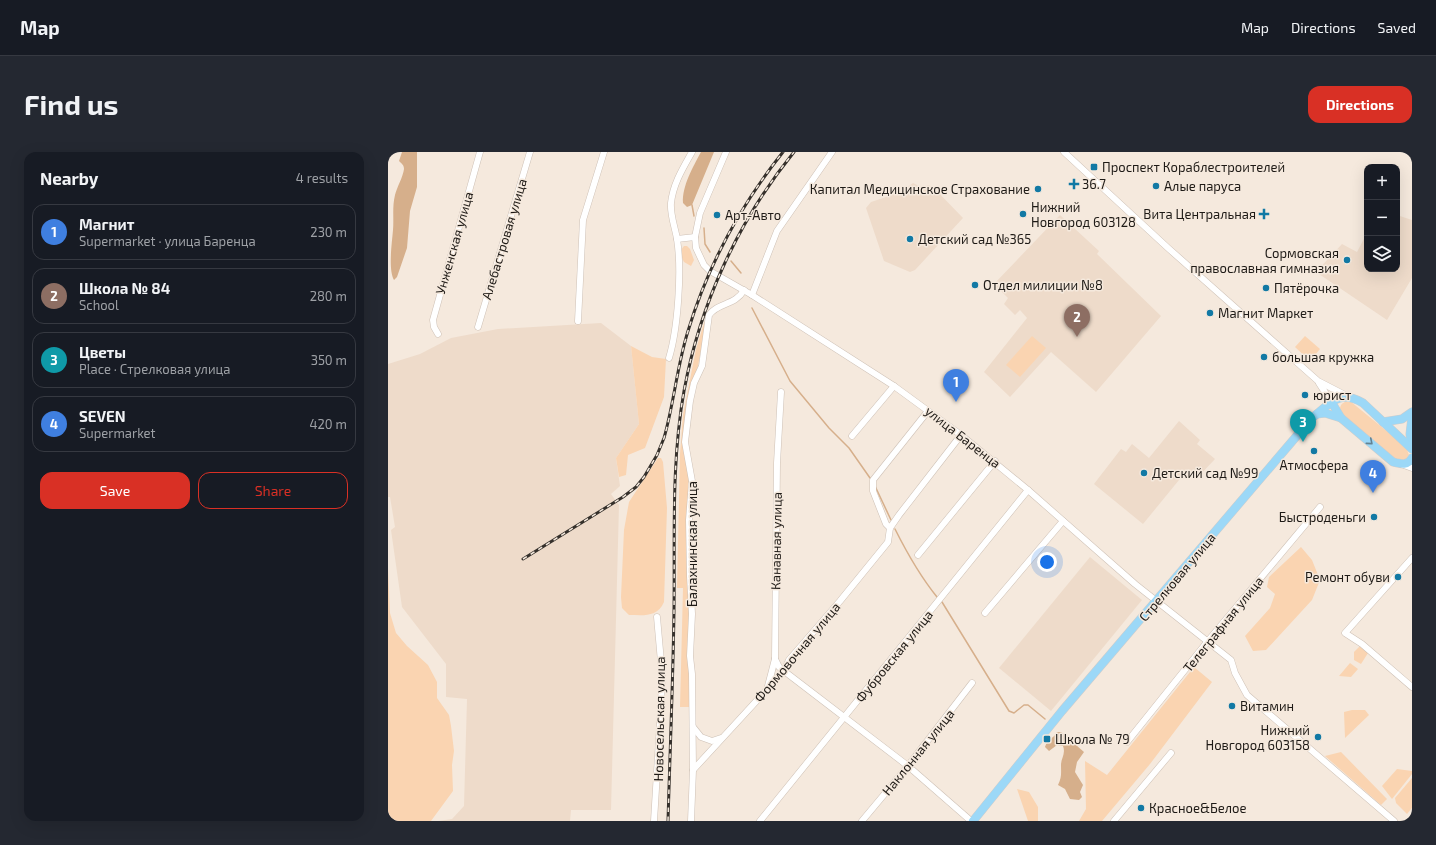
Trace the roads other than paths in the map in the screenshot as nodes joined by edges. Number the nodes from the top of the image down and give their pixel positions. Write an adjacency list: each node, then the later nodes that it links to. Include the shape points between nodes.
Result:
1 (480, 152): 14 (street, Унженская улица, via 433,320)
2 (530, 152): 13 (street, Алебастровая улица)
3 (604, 152): 12 (street, via 583,220)
4 (692, 152): 9 (street, via 678,178 671,203)
5 (726, 152): 8 (street, via 703,206)
6 (832, 152): 11 (street, via 777,231)
7 (1066, 154): 16 (street)
8 (695, 237): 9 (street); 10 (street, улица Баренца, via 696,248 704,265)
9 (677, 239): 15 (street, via 679,280 675,339)
10 (744, 290): 11 (street, улица Баренца); 50 (street, Балахнинская улица, via 736,300 712,311 709,315 702,366 694,383 690,401 685,442 692,481 689,520)
11 (752, 295): 17 (street, улица Баренца)
12 (578, 322)
13 (478, 327)
14 (438, 334)
15 (668, 358)
16 (1318, 381): 19 (street); 20 (street)
17 (894, 386): 21 (street, улица Баренца); 28 (street)
18 (782, 392): 44 (street, Канавная улица, via 777,463)
19 (1347, 396): 20 (main road, Стрелковая улица); 26 (main road, via 1363,403)
20 (1332, 403): 23 (main road, Стрелковая улица); 25 (main road)
21 (928, 411): 27 (street, улица Баренца); 37 (street, via 873,480 872,491)
22 (1412, 412): 26 (main road, via 1402,419)
23 (1317, 414): 25 (main road, via 1325,413); 40 (main road, Стрелковая улица, via 1305,424 1259,478)
24 (1412, 416): 29 (main road)
25 (1341, 418): 32 (main road, one-way to 32, via 1393,462)
26 (1384, 422): 29 (main road)
27 (961, 435): 31 (street, улица Баренца); 37 (street, Формовочная улица)
28 (852, 436)
29 (1412, 448)
30 (1412, 458): 32 (main road, via 1406,464)
31 (995, 461): 34 (street, улица Баренца); 38 (street)
32 (1401, 464): 33 (street)
33 (1412, 468)
34 (1028, 490): 36 (street, улица Баренца); 49 (street, Фубровская улица)
35 (1320, 507): 43 (street, Телеграфная улица)
36 (1063, 521): 40 (street, улица Баренца); 41 (street)
37 (890, 528): 45 (street, Формовочная улица, via 888,542 789,660)
38 (918, 554)
39 (1412, 558): 47 (street, via 1345,633)
40 (1157, 602): 43 (street, улица Баренца); 60 (main road, Стрелковая улица)
41 (986, 613)
42 (657, 617): 56 (street, Новосельская улица, via 662,707)
43 (1208, 641): 52 (street, Телеграфная улица); 62 (street, улица Баренца, via 1230,660 1247,695)
44 (775, 658): 45 (street); 48 (street, Канавная улица)
45 (784, 671): 48 (street, Формовочная улица); 49 (street)
46 (972, 683): 54 (street, Наклонная улица)
47 (1412, 687)
48 (767, 689): 51 (street, Формовочная улица)
49 (844, 717): 54 (street); 58 (street, Фубровская улица)
50 (692, 726): 51 (street, via 701,738 712,741); 55 (street, Балахнинская улица)
51 (722, 737): 55 (street, Формовочная улица)
52 (1127, 742)
53 (1171, 753): 61 (street)
54 (908, 766): 59 (street, Наклонная улица); 60 (street)
55 (693, 770): 57 (street, Балахнинская улица)
56 (654, 821)
57 (691, 821)
58 (760, 821)
59 (862, 821)
60 (972, 821)
61 (1114, 821)
62 (1394, 821)

